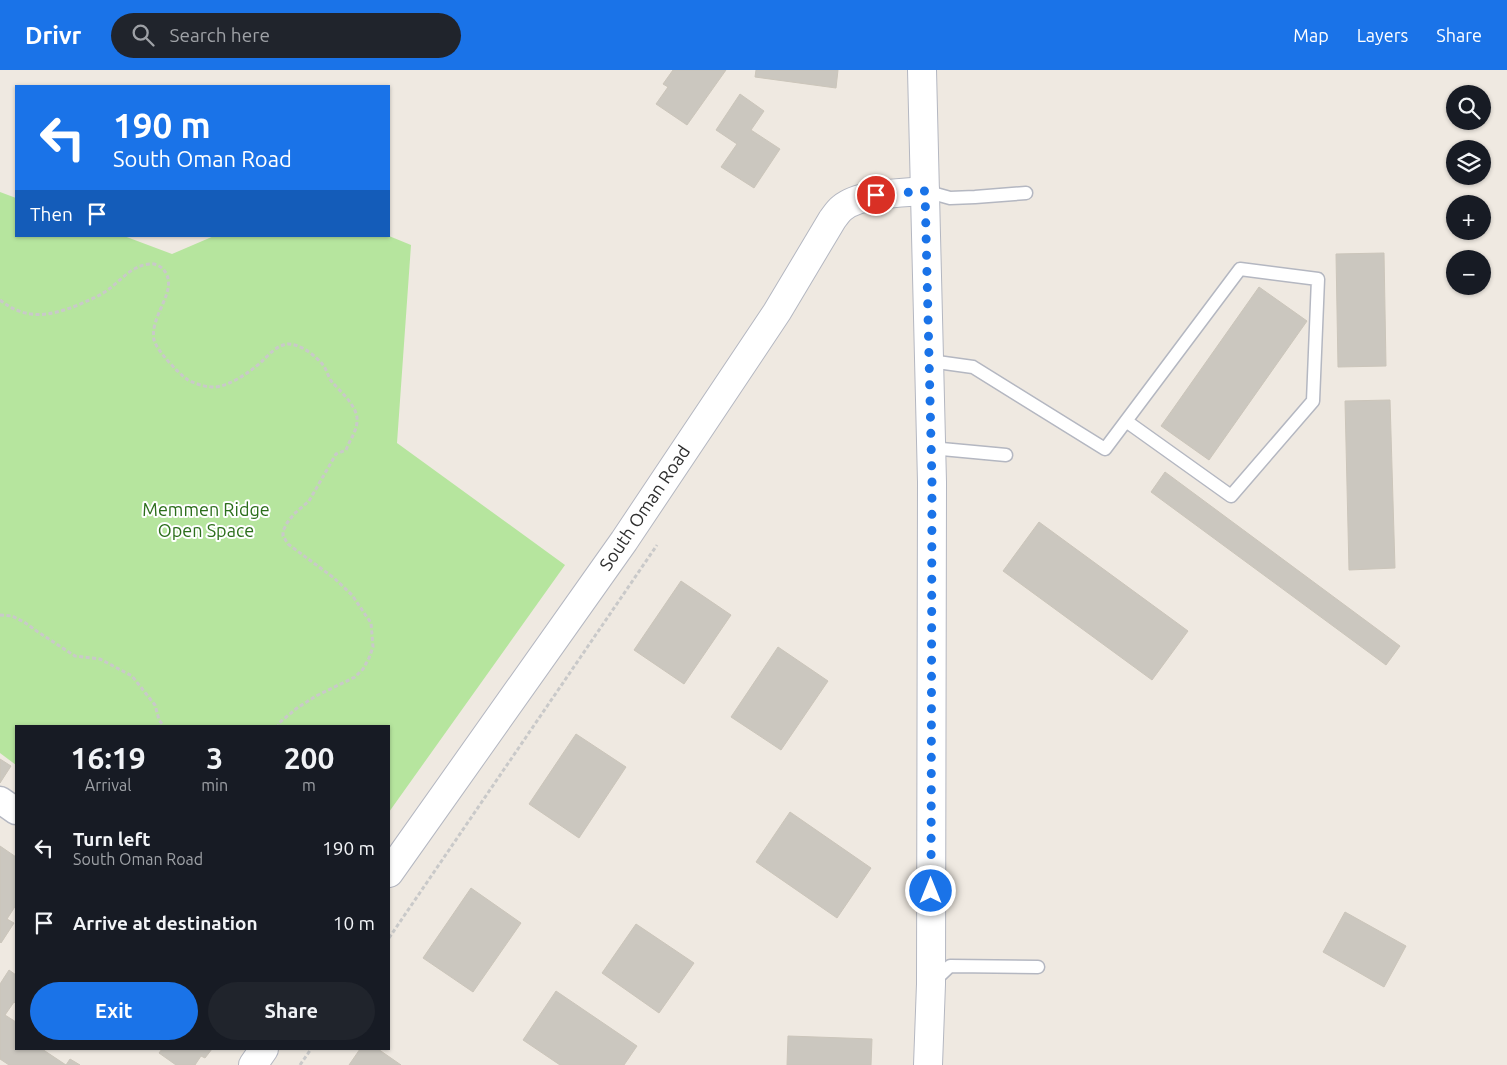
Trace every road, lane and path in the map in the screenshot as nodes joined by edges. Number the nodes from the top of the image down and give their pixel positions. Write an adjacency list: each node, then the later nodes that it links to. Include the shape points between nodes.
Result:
1 (922, 70): 2 (street)
2 (925, 191): 3 (lane, via 950,198); 5 (street); 15 (street, South Oman Road, via 876,195 858,200 842,208 832,220 777,312 624,541)
3 (1026, 193)
4 (0, 300): 12 (path, via 25,313 40,316 58,313 94,298 135,268 151,263 167,274 170,282 157,316 154,342 180,375 201,385 215,387 248,373 273,350 287,344 299,346 323,365 330,380 348,398 358,416 355,432 346,450 336,454 309,501 287,523 283,536 288,544 352,595 371,624 373,648 363,670 355,677 316,696)
5 (930, 361): 6 (lane, via 973,367 1106,449); 7 (street)
6 (1126, 422): 6 (lane, via 1240,269 1318,279 1313,401 1231,496)
7 (931, 448): 8 (lane); 18 (street)
8 (1006, 455)
9 (656, 545): 16 (path)
10 (0, 615): 11 (path, via 24,622 76,656 100,659 132,676 154,705)
11 (163, 725)
12 (279, 725)
13 (0, 800): 14 (street)
14 (15, 810)
15 (390, 872)
16 (390, 937)
17 (1038, 967): 18 (lane, via 950,966)
18 (931, 984): 23 (street)
19 (263, 1050): 21 (street)
20 (310, 1050): 22 (path)
21 (253, 1065)
22 (300, 1065)
23 (928, 1065)

